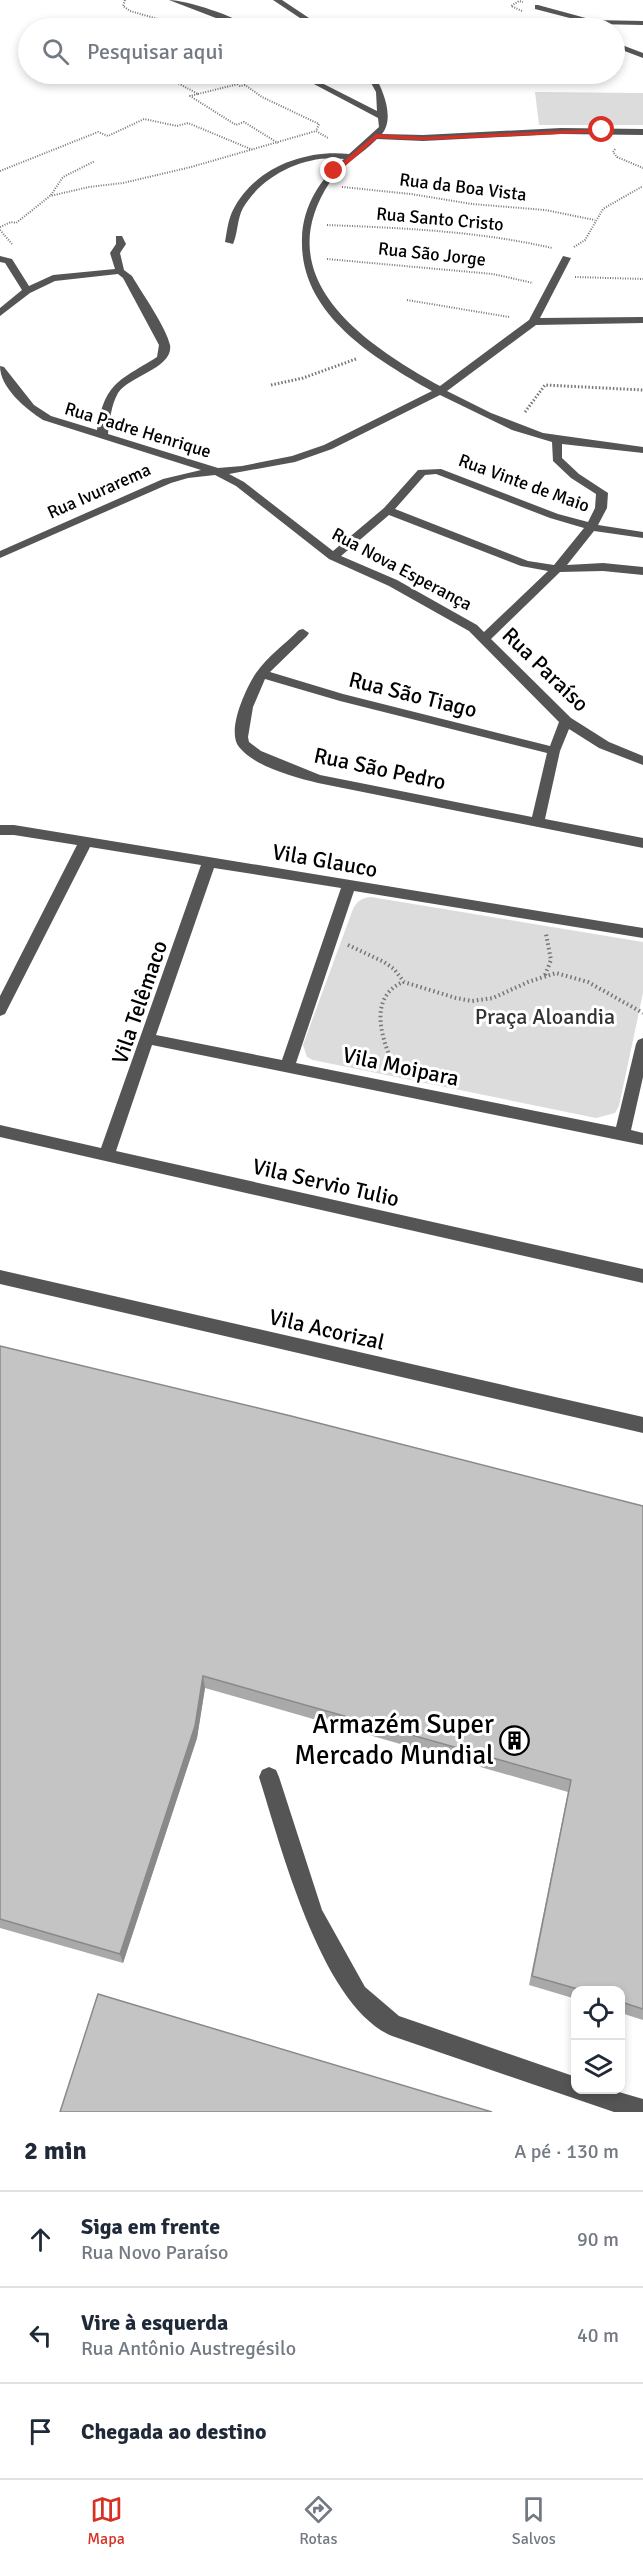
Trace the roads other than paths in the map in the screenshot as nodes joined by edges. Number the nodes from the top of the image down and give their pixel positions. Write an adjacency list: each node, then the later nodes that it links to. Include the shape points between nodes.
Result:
1 (173, 0): 4 (street)
2 (277, 0): 5 (street)
3 (538, 7): 6 (street)
4 (222, 18)
5 (305, 18)
6 (578, 18)
7 (625, 23): 8 (street)
8 (643, 23)
9 (625, 48): 10 (street)
10 (643, 56)
11 (318, 84): 13 (street)
12 (376, 84): 13 (street)
13 (384, 118): 15 (street)
14 (636, 132): 15 (street, via 561,130 423,138)
15 (376, 136): 16 (street)
16 (353, 156): 18 (street, via 312,156 283,166 241,205); 27 (street, via 334,171 312,209 305,245 322,300 348,329)
17 (119, 238): 21 (street, via 121,244 115,253)
18 (230, 242)
19 (567, 255): 25 (street)
20 (0, 259): 22 (street, via 9,261)
21 (120, 271): 22 (street, via 53,278); 28 (street, via 127,276 161,336 165,353 114,389 107,399)
22 (27, 291): 23 (street)
23 (0, 313)
24 (643, 320): 25 (street)
25 (533, 322): 27 (street, Rua Ivurarema)
26 (0, 369): 28 (street, Rua Padre Henrique, via 30,407 47,418)
27 (440, 391): 29 (street, via 512,426); 31 (street, Rua Ivurarema, via 328,447 295,459)
28 (102, 435): 31 (street, Rua Padre Henrique)
29 (557, 439): 30 (street); 33 (street, via 557,459 602,493 603,505)
30 (643, 450)
31 (215, 471): 35 (street, Rua Ivurarema, via 167,480); 36 (street, Rua Nova Esperança, via 240,484)
32 (387, 510): 33 (street, Rua Vinte de Maio, via 422,472 437,471 527,507); 36 (street); 37 (street, via 505,558)
33 (592, 527): 34 (street, Rua Vinte de Maio); 37 (street)
34 (643, 535)
35 (0, 555)
36 (333, 557): 40 (street, Rua Nova Esperança, via 393,583 458,618)
37 (557, 569): 38 (street, via 603,567); 40 (street)
38 (643, 571)
39 (303, 633): 41 (street, Rua São Pedro)
40 (484, 638): 42 (street, Rua Paraíso)
41 (262, 674): 43 (street, Rua São Tiago); 45 (street, Rua São Pedro, via 240,734 243,743 281,767 318,779)
42 (566, 721): 43 (street); 44 (street, Rua Paraíso, via 604,746)
43 (554, 752): 45 (street)
44 (643, 761)
45 (538, 821): 48 (street, Rua São Pedro)
46 (0, 830): 47 (street, Vila Glauco)
47 (85, 843): 49 (street, Vila Glauco); 52 (street)
48 (643, 843)
49 (209, 862): 50 (street, Vila Glauco); 53 (street, Vila Telêmaco)
50 (349, 886): 51 (street, Vila Glauco); 55 (street)
51 (643, 933)
52 (0, 1010)
53 (149, 1039): 55 (street, Vila Moipara); 59 (street, Vila Telêmaco)
54 (643, 1044): 57 (street)
55 (288, 1065): 57 (street, Vila Moipara)
56 (0, 1131): 59 (street, Vila Servio Tulio)
57 (622, 1135): 58 (street, Vila Moipara)
58 (643, 1138)
59 (106, 1156): 60 (street, Vila Servio Tulio)
60 (643, 1276)
61 (0, 1277): 62 (street, Vila Acorizal)
62 (643, 1425)
63 (269, 1777): 64 (street, via 313,1914 357,1995 392,2025)
64 (571, 2087)
65 (593, 2094): 66 (street)
66 (643, 2110)

